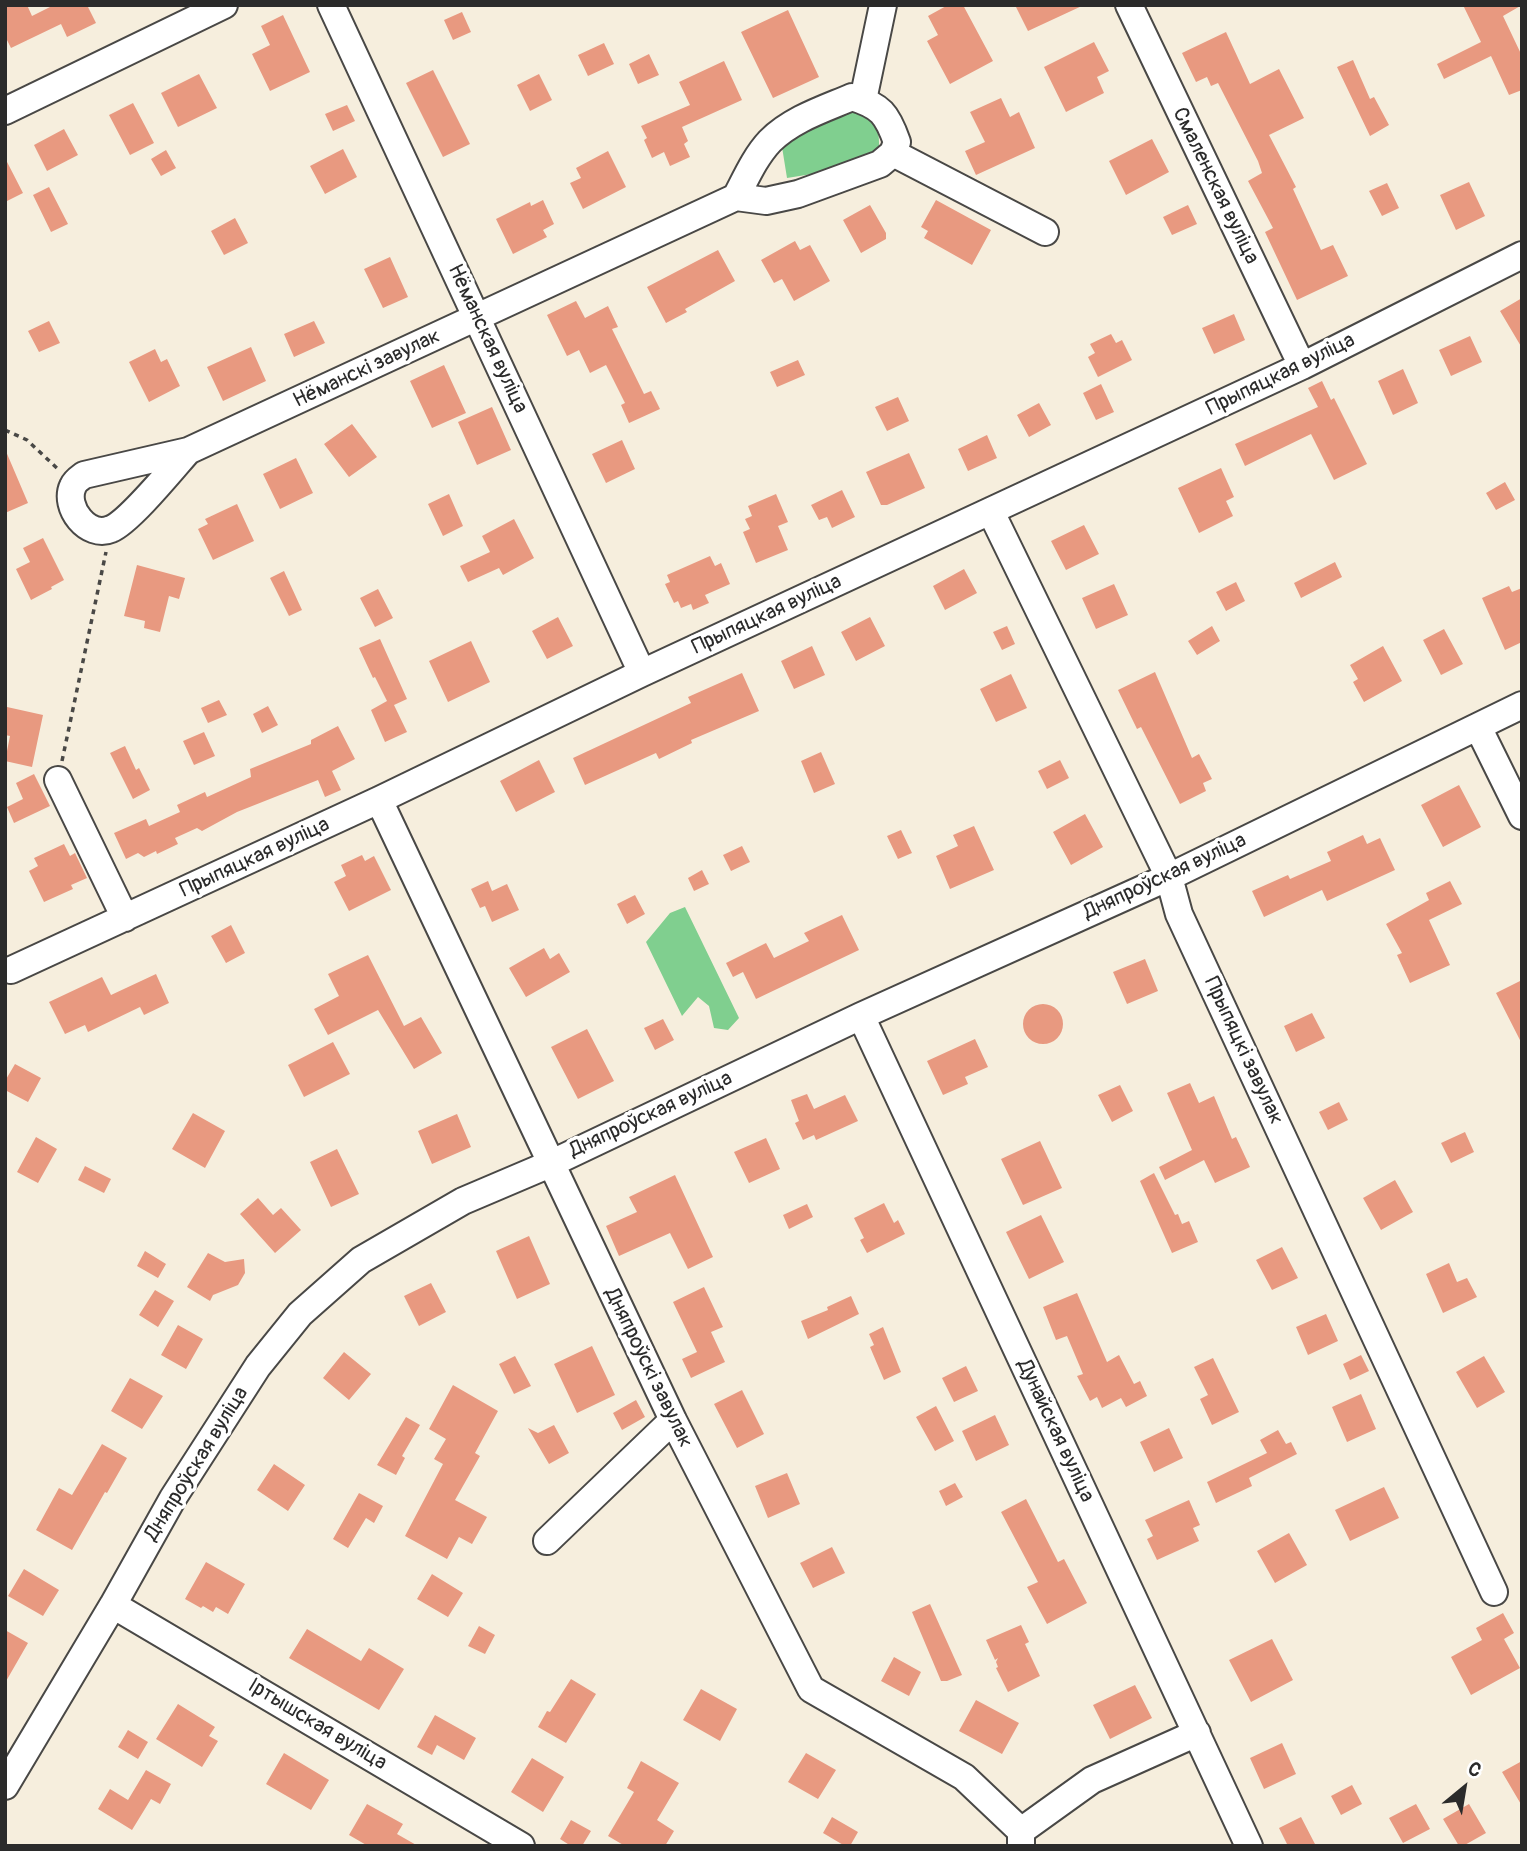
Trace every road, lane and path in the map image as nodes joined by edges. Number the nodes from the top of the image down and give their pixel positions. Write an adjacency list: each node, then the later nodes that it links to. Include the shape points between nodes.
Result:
1 (224, 5): 6 (street)
2 (331, 5): 11 (street, Нёманская вуліца)
3 (883, 5): 5 (street)
4 (1129, 5): 12 (street, Смаленская вуліца)
5 (863, 100): 7 (street, via 889,119 897,142); 8 (street, via 852,97 791,124 770,141)
6 (5, 111)
7 (893, 153): 8 (street, Нёманскі завулак, via 880,164 798,194 766,201); 9 (street)
8 (736, 197): 11 (street, Нёманскі завулак)
9 (1045, 232)
10 (1522, 255): 12 (street, Прыпяцкая вуліца)
11 (477, 318): 14 (street, Нёманскі завулак); 18 (street, Нёманская вуліца)
12 (1302, 366): 16 (street, Прыпяцкая вуліца)
13 (5, 430): 15 (path, via 27,440)
14 (188, 452): 15 (street, via 84,475); 17 (street, via 128,517)
15 (73, 484): 17 (street, via 70,496 84,525)
16 (991, 512): 18 (street, Прыпяцкая вуліца); 24 (street, Прыпяцкі завулак)
17 (110, 530): 21 (path)
18 (642, 673): 22 (street, Прыпяцкая вуліца)
19 (1522, 705): 20 (street, Дняпроўская вуліца)
20 (1478, 727): 23 (street); 24 (street, Дняпроўская вуліца)
21 (58, 780): 25 (street)
22 (379, 800): 25 (street, Прыпяцкая вуліца); 28 (street, Дняпроўскі завулак)
23 (1522, 816)
24 (1169, 877): 27 (street, Дняпроўская вуліца); 31 (street, Прыпяцкі завулак, via 1179,914)
25 (125, 918): 26 (street, Прыпяцкая вуліца)
26 (7, 970)
27 (861, 1016): 28 (street, Дняпроўская вуліца); 33 (street, Дунайская вуліца)
28 (550, 1164): 29 (street, Дняпроўскі завулак); 32 (street, Дняпроўская вуліца, via 463,1201 361,1260 300,1314 258,1366 180,1487)
29 (673, 1420): 30 (street); 35 (street, Дняпроўскі завулак, via 811,1689 964,1777)
30 (547, 1541)
31 (1494, 1592)
32 (113, 1605): 34 (street, Дняпроўская вуліца); 36 (street, Іртышская вуліца)
33 (1196, 1733): 35 (street, via 1092,1780); 37 (street, Дунайская вуліца)
34 (5, 1786)
35 (1021, 1839)
36 (521, 1846)
37 (1249, 1846)

